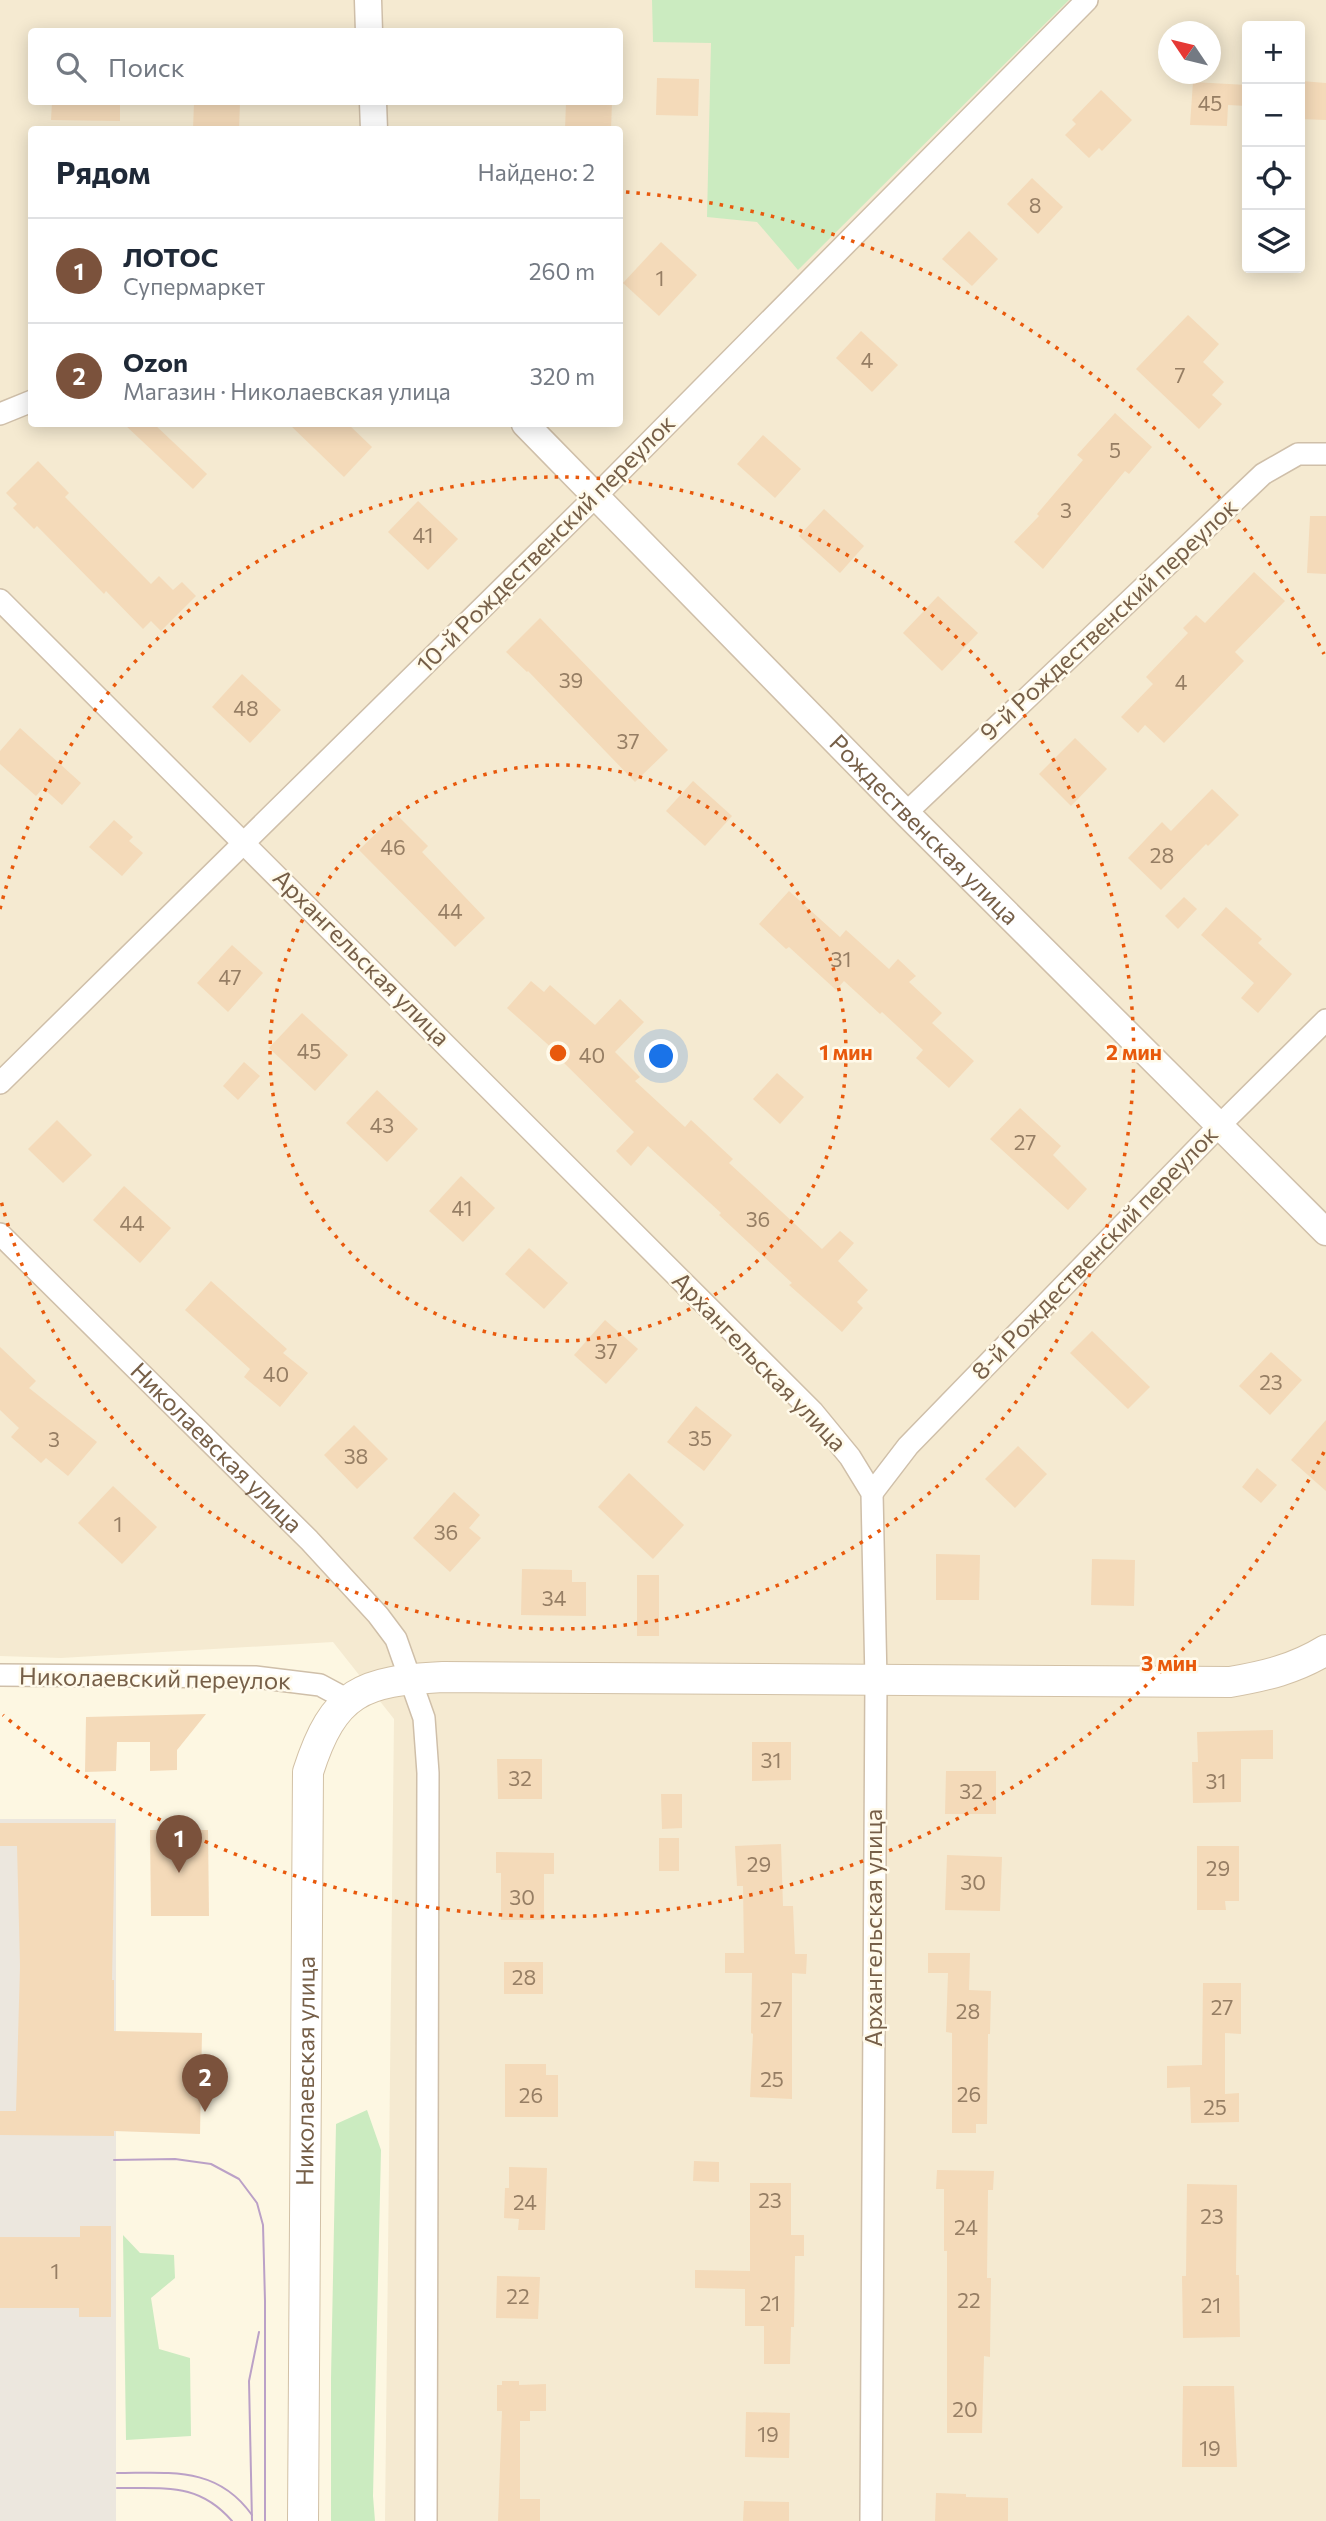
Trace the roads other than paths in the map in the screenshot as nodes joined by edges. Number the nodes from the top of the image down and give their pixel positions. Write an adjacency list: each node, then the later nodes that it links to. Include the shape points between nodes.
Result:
1 (368, 0): 3 (street)
2 (1087, 0): 10 (street, 10-й Рождественский переулок)
3 (369, 28)
4 (373, 105): 5 (street)
5 (374, 126)
6 (28, 403): 7 (street)
7 (0, 414)
8 (528, 427): 10 (street, Рождественская улица)
9 (1326, 454): 12 (street, 9-й Рождественский переулок, via 1298,454 1263,474)
10 (596, 496): 12 (street, Рождественская улица); 13 (street, 10-й Рождественский переулок)
11 (0, 600): 13 (street, Архангельская улица)
12 (906, 813): 16 (street, Рождественская улица)
13 (245, 842): 15 (street, 10-й Рождественский переулок); 19 (street, Архангельская улица, via 813,1412)
14 (1326, 1020): 16 (street, 8-й Рождественский переулок)
15 (0, 1083)
16 (1219, 1126): 17 (street, Рождественская улица); 19 (street, 8-й Рождественский переулок, via 908,1446)
17 (1326, 1232)
18 (0, 1234): 22 (street, Николаевская улица, via 309,1540 396,1639)
19 (872, 1493): 23 (street, Архангельская улица)
20 (1326, 1650): 23 (main road, via 1271,1675 1230,1682)
21 (0, 1675): 24 (street, Николаевский переулок, via 255,1677 320,1685)
22 (410, 1679): 23 (main road); 24 (main road, Николаевская улица, via 370,1686); 26 (street, Николаевская улица, via 424,1718 428,1773)
23 (876, 1681): 27 (street, Архангельская улица)
24 (348, 1700): 25 (main road, Николаевская улица, via 317,1742 308,1772)
25 (303, 2521)
26 (426, 2521)
27 (871, 2521)

